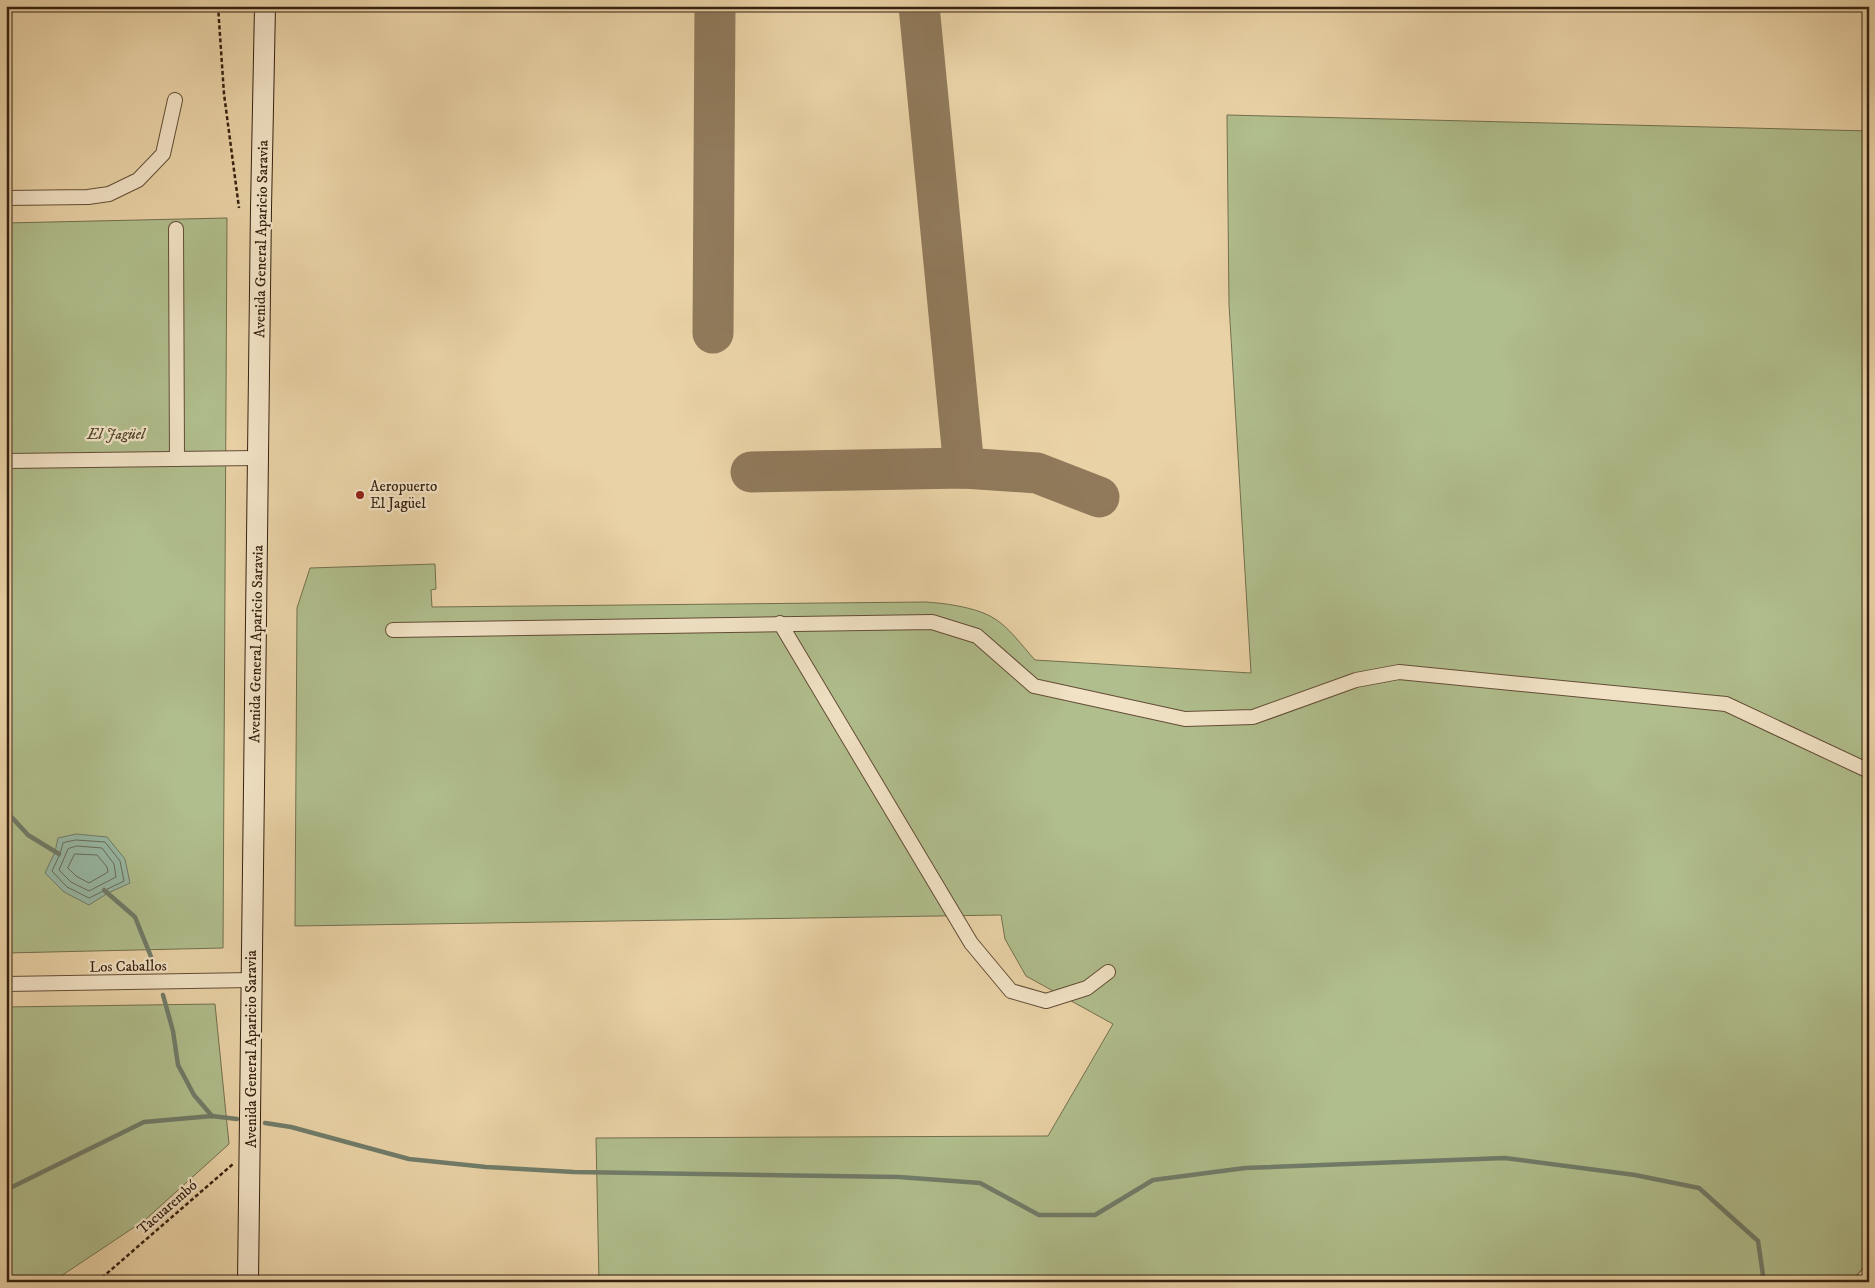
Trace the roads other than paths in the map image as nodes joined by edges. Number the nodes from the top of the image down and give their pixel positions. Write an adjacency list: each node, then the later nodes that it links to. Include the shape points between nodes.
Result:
1 (265, 6): 5 (main road, Avenida General Aparicio Saravia)
2 (175, 100): 3 (street, via 163,154 138,180 109,194 88,197)
3 (6, 198)
4 (176, 229): 6 (street)
5 (258, 458): 6 (street); 12 (main road, Avenida General Aparicio Saravia)
6 (177, 459): 7 (street)
7 (6, 461)
8 (780, 623): 9 (street); 10 (street, via 932,622 977,636 1034,686 1185,719 1253,717 1356,680 1399,672 1726,704); 11 (street, via 971,943 1011,991 1046,1001 1087,988)
9 (393, 630)
10 (1869, 771)
11 (1108, 972)
12 (251, 980): 13 (street, Los Caballos); 15 (main road, Avenida General Aparicio Saravia)
13 (6, 984)
14 (1869, 1273): 16 (street)
15 (248, 1282)
16 (1861, 1282)

